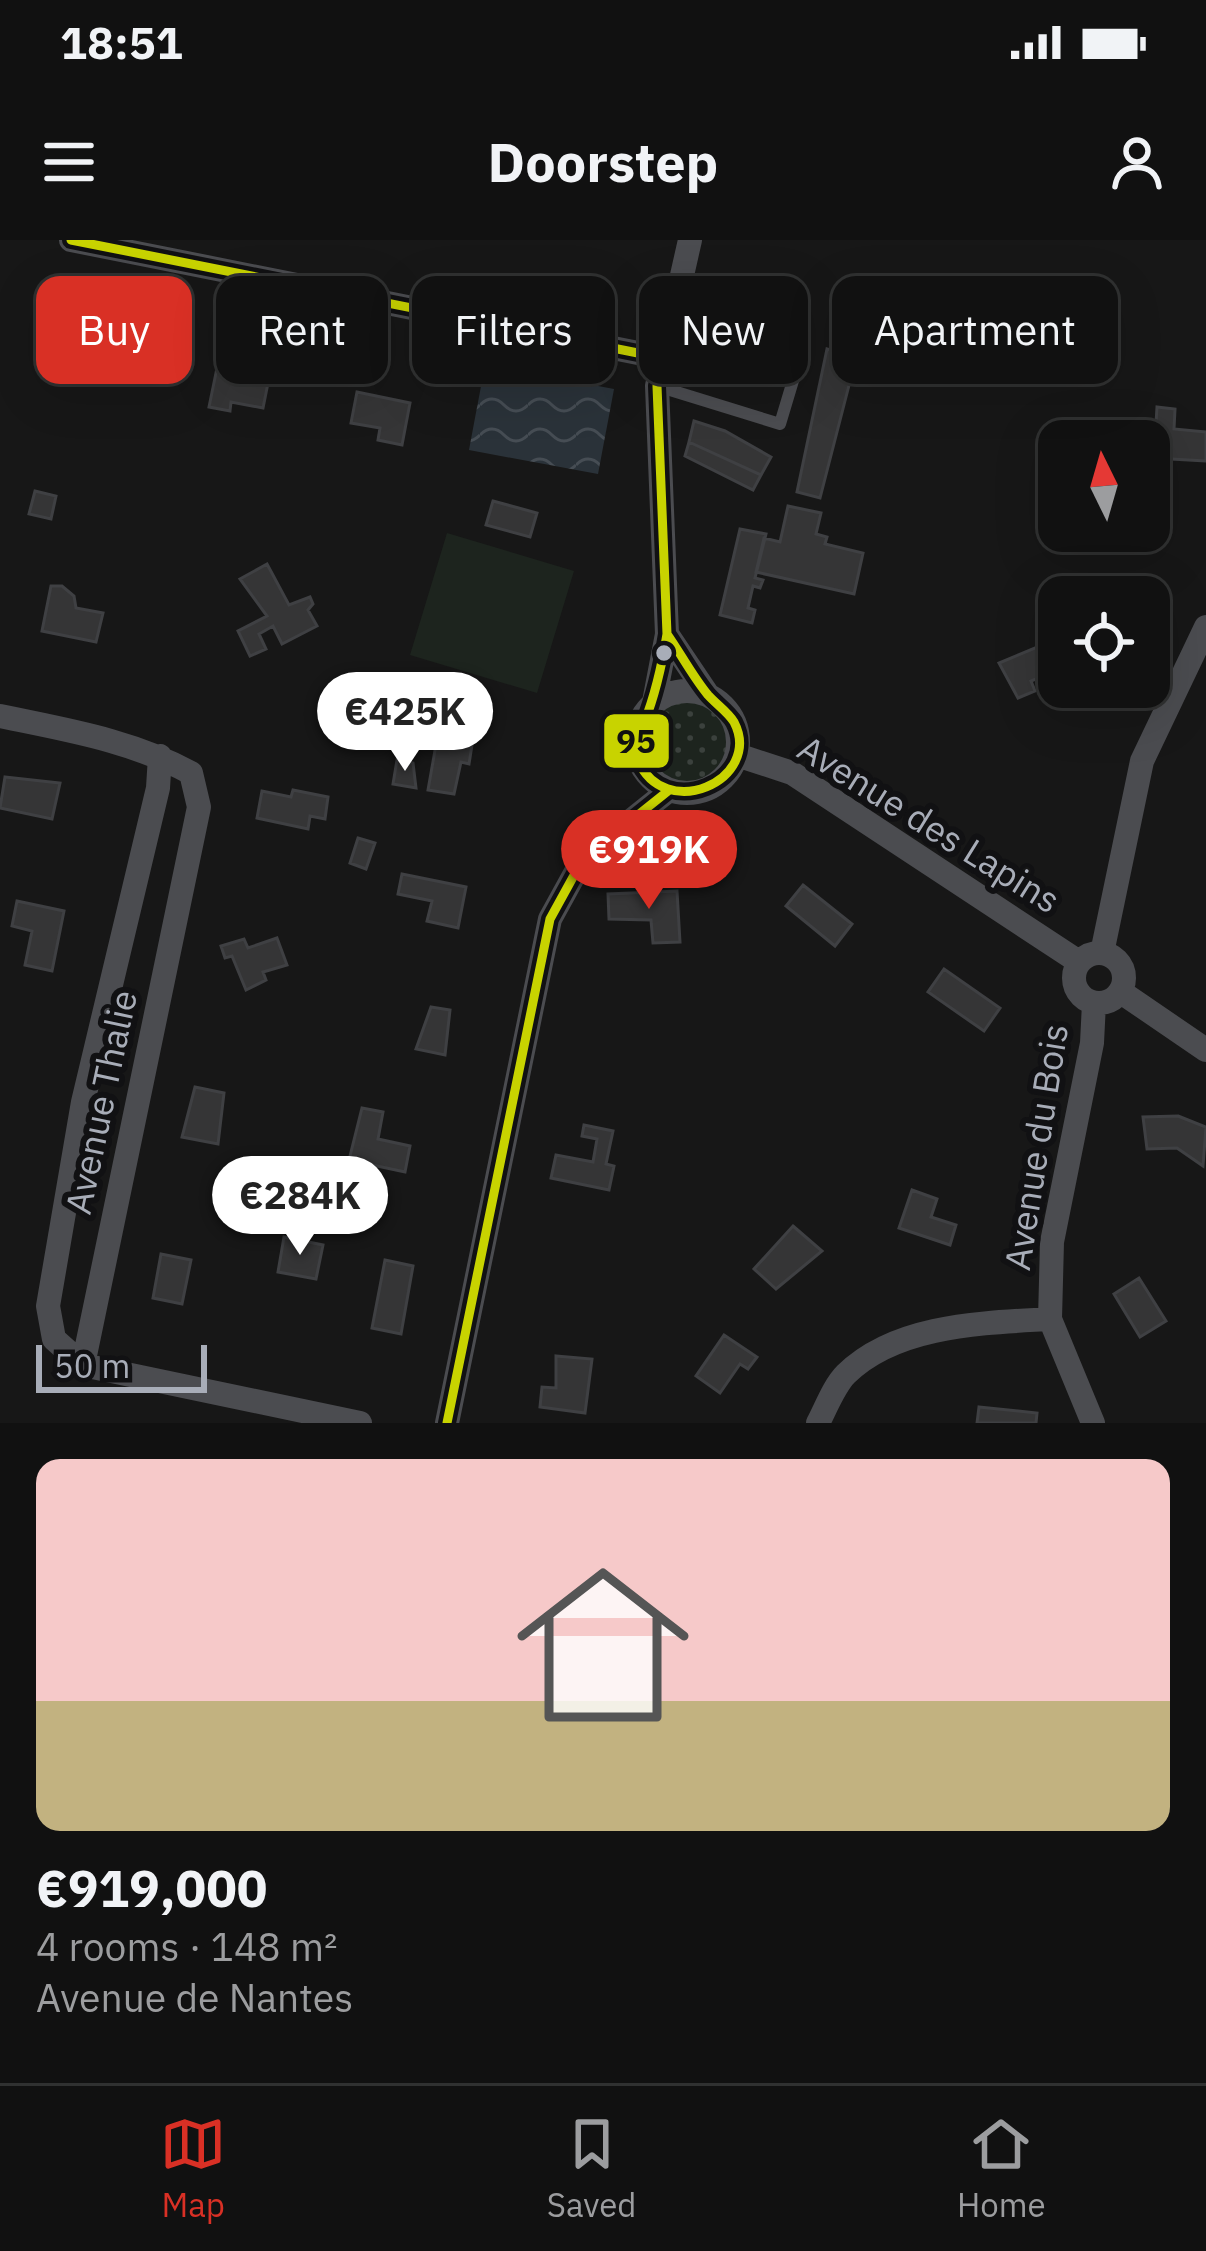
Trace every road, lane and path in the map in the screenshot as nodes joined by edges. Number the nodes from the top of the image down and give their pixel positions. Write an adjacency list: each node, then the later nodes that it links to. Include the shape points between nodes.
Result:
1 (690, 240): 3 (street)
2 (83, 241): 4 (street)
3 (681, 276)
4 (639, 353)
5 (792, 384): 6 (lane, via 780,424)
6 (657, 386): 8 (street)
7 (1206, 627): 15 (street, via 1142,761)
8 (667, 634): 9 (street); 10 (street)
9 (708, 695): 10 (street, via 680,691); 12 (street, via 734,720)
10 (654, 702): 14 (street, via 637,728 637,758)
11 (0, 716): 13 (street)
12 (737, 755): 14 (street, via 703,792); 15 (street, Avenue des Lapins, via 792,773)
13 (160, 756): 20 (street, via 83,1102 48,1306 54,1339); 20 (street, Avenue Thalie, via 190,772 199,807)
14 (668, 791): 22 (street, via 583,859 550,919)
15 (1091, 957): 16 (street, via 1122,967); 17 (street, via 1075,987)
16 (1121, 992): 17 (street); 18 (street)
17 (1094, 1003): 19 (street, Avenue du Bois, via 1052,1242)
18 (1206, 1050)
19 (1050, 1319): 23 (street, Avenue du Bois, via 962,1324 888,1348 845,1375); 24 (street)
20 (83, 1365): 21 (street)
21 (360, 1423)
22 (446, 1423)
23 (818, 1423)
24 (1093, 1423)

